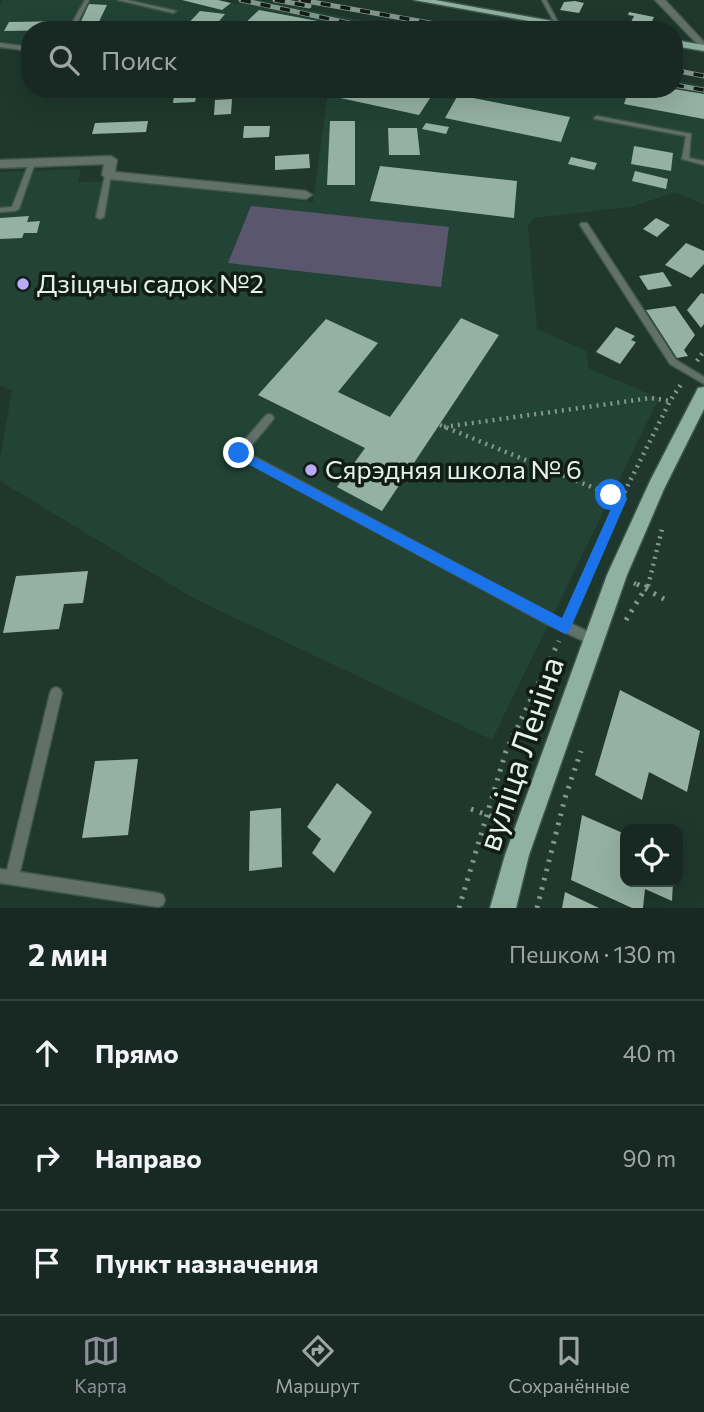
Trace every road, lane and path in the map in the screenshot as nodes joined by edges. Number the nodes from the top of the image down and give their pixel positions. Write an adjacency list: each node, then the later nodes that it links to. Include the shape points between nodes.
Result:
1 (87, 0): 7 (lane)
2 (120, 0): 6 (lane)
3 (422, 0): 8 (main road)
4 (544, 0): 9 (lane)
5 (660, 0): 10 (street)
6 (173, 10)
7 (76, 21)
8 (545, 21)
9 (556, 21)
10 (679, 21)
11 (683, 25): 15 (street)
12 (683, 44): 15 (main road)
13 (0, 46): 14 (lane)
14 (21, 48)
15 (704, 48)
16 (597, 118): 18 (lane, via 689,135 685,159)
17 (32, 163): 19 (street); 20 (street, via 111,160); 22 (lane, via 15,209)
18 (704, 163)
19 (0, 164)
20 (108, 175): 21 (street); 23 (lane)
21 (306, 195)
22 (0, 210)
23 (100, 217)
24 (584, 225): 26 (lane, via 673,362)
25 (704, 351): 26 (path)
26 (689, 373): 27 (lane); 29 (path)
27 (704, 382)
28 (704, 393): 33 (main road, вуліца Леніна)
29 (670, 401): 31 (path); 31 (path, via 651,398 442,426)
30 (269, 418): 37 (lane, via 239,453)
31 (621, 499): 37 (path)
32 (664, 519): 34 (path)
33 (617, 575): 34 (path); 38 (main road, вуліца Леніна)
34 (647, 590): 35 (path); 36 (path)
35 (664, 599)
36 (624, 622)
37 (565, 627): 38 (lane); 42 (path, via 506,751)
38 (594, 640): 43 (main road, вуліца Леніна)
39 (56, 693): 44 (lane)
40 (582, 748): 48 (path)
41 (471, 809): 42 (path)
42 (485, 814): 43 (path); 46 (path)
43 (526, 829): 47 (main road, вуліца Леніна)
44 (6, 877): 45 (lane)
45 (158, 900)
46 (459, 908)
47 (503, 908)
48 (537, 908)

